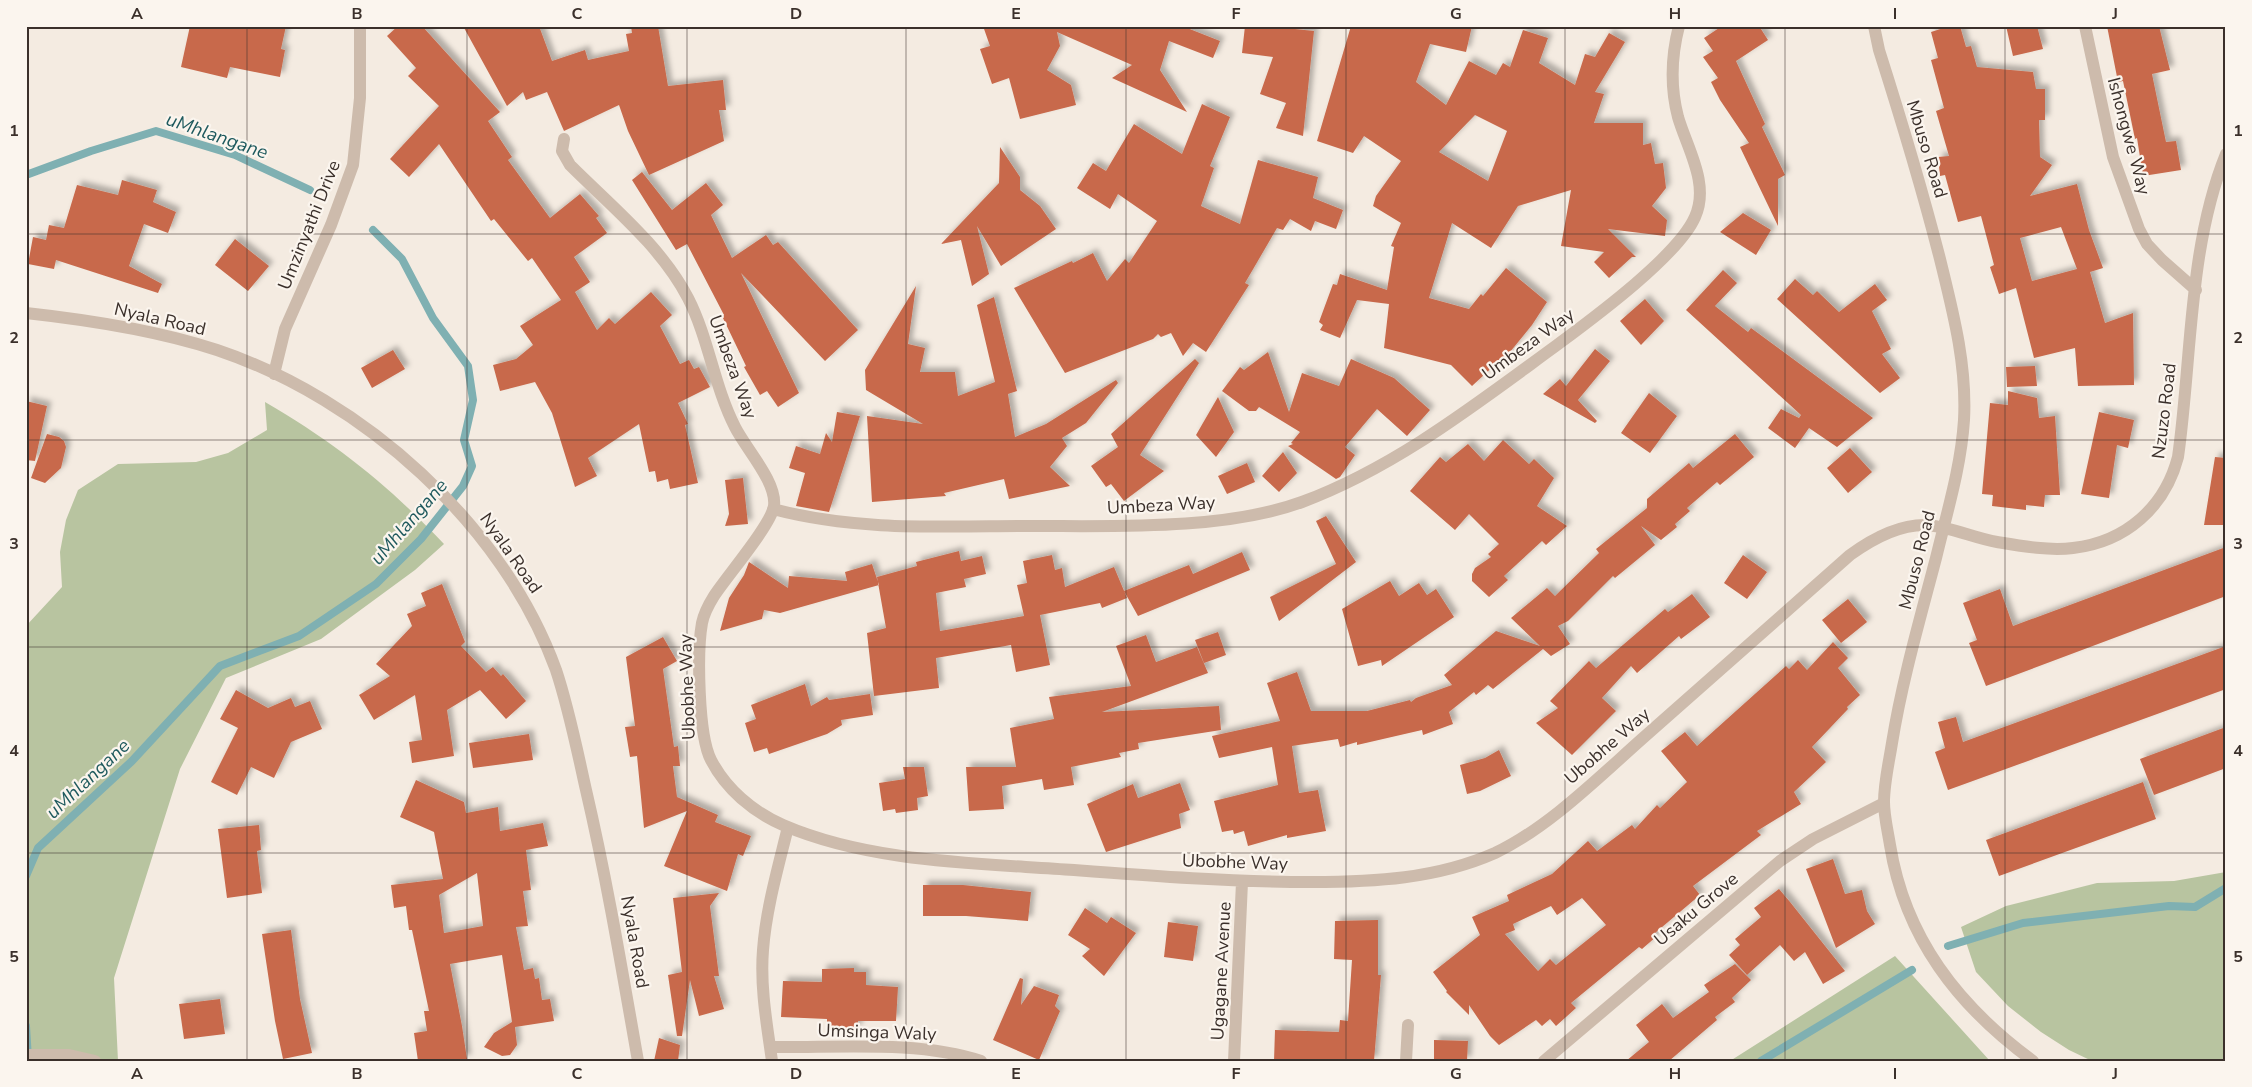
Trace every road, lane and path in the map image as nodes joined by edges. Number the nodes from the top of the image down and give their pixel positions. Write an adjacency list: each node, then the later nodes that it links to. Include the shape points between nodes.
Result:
1 (360, 26): 9 (street, Umzinyathi Drive, via 360,98 353,165 285,329)
2 (1679, 26): 10 (street, Umbeza Way, via 1672,63 1673,88 1678,117 1699,183 1696,215 1689,229 1646,273 1571,335 1441,429 1365,474 1298,504 1208,521 1085,526 864,526)
3 (1874, 26): 11 (street, Mbuso Road, via 1929,218 1958,337 1964,382 1964,420 1954,486)
4 (2085, 26): 7 (street, Ishongwe Way, via 2113,157 2139,229 2147,244)
5 (564, 139): 10 (street, Umbeza Way, via 562,151 570,165 667,264 686,294 705,338 731,419 771,488 775,502)
6 (2226, 154): 7 (street, Nzuzo Road, via 2206,215)
7 (2196, 290): 11 (street, Nzuzo Road, via 2178,457 2166,489 2156,505 2139,521 2096,543 2056,549 1997,542)
8 (26, 313): 9 (street, Nyala Road, via 150,332 218,350)
9 (274, 374): 19 (street, Nyala Road, via 365,428 438,488 473,527 509,576 530,613 564,695 601,853)
10 (773, 509): 13 (street, Ubobhe Way, via 704,615 700,643 702,724 710,758 727,783 753,808)
11 (1943, 528): 12 (street, Mbuso Road, via 1897,713); 14 (street, Ubobhe Way, via 1926,525 1896,530 1850,554 1583,791 1533,830 1500,850 1462,866 1380,881)
12 (1884, 803): 24 (street, Usaku Grove, via 1813,839 1780,861); 25 (street, Mbuso Road, via 1894,872 1906,910 1922,941 1942,973 1972,1007)
13 (788, 827): 14 (street, Ubobhe Way, via 823,840 891,855); 16 (street, via 766,922 763,952)
14 (1242, 882): 22 (street, Ugagane Avenue)
15 (1408, 1025): 23 (street)
16 (770, 1047): 20 (street); 21 (street, Umsinga Waly, via 902,1048 946,1052)
17 (26, 1055): 18 (street, via 69,1055)
18 (95, 1061)
19 (638, 1061)
20 (772, 1061)
21 (981, 1061)
22 (1234, 1061)
23 (1406, 1061)
24 (1544, 1061)
25 (2033, 1061)

